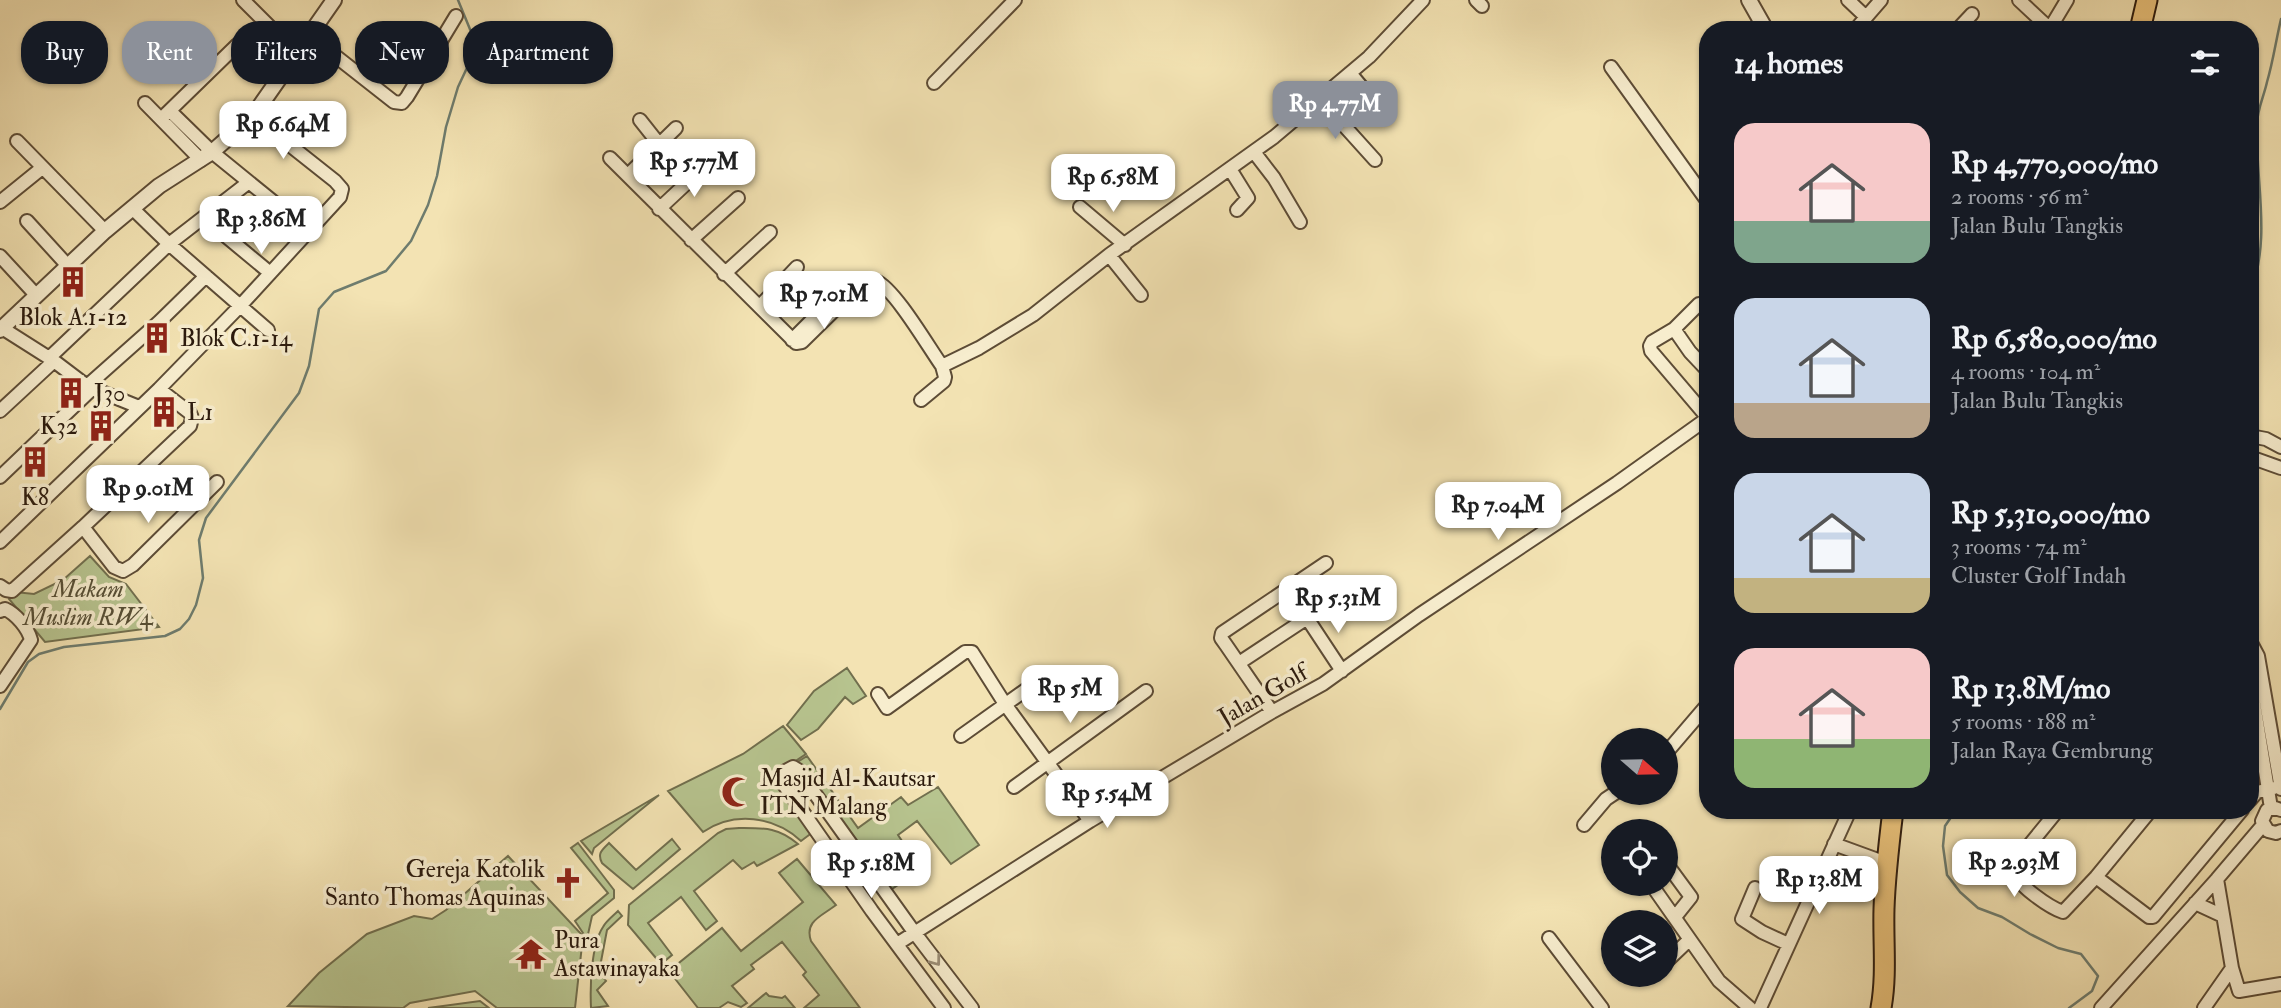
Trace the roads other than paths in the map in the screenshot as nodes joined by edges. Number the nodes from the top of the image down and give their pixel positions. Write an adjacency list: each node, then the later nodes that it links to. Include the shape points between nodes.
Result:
1 (243, 0): 14 (street)
2 (334, 0): 15 (street)
3 (1015, 0): 26 (street)
4 (1423, 0): 25 (street)
5 (1749, 0): 16 (street)
6 (1848, 0): 13 (street)
7 (1881, 0): 13 (street)
8 (2020, 0): 19 (street)
9 (2067, 0): 20 (street)
10 (2147, 0): 21 (main road)
11 (1972, 14): 18 (street)
12 (456, 16): 23 (street, via 402,103 394,102)
13 (1866, 17): 17 (street)
14 (264, 21)
15 (320, 21)
16 (1761, 21)
17 (1863, 21)
18 (1965, 21)
19 (2041, 21)
20 (2054, 21)
21 (2142, 21)
22 (231, 51): 30 (street)
23 (341, 60)
24 (1611, 67): 46 (street)
25 (1350, 73): 28 (street); 32 (street)
26 (934, 83)
27 (276, 84): 31 (street)
28 (1320, 99): 37 (street); 40 (street)
29 (145, 103): 30 (street)
30 (165, 115): 38 (street)
31 (253, 116): 38 (street); 57 (street, via 342,189 339,199)
32 (1386, 116)
33 (640, 120): 36 (street)
34 (676, 128): 36 (street)
35 (17, 141): 42 (street)
36 (659, 144): 44 (street)
37 (1254, 152): 43 (street); 55 (street)
38 (206, 156): 45 (street); 50 (street)
39 (610, 158): 44 (street)
40 (1375, 160)
41 (706, 165): 51 (street)
42 (42, 168): 48 (street); 56 (street)
43 (1230, 169): 52 (street, via 1248,199); 61 (street)
44 (628, 175): 51 (street)
45 (249, 182): 53 (street); 57 (street)
46 (1699, 189)
47 (737, 198): 59 (street)
48 (0, 202)
49 (1080, 207): 61 (street)
50 (132, 208): 56 (street); 60 (street)
51 (659, 209): 59 (street)
52 (1237, 210)
53 (204, 218): 60 (street); 66 (street)
54 (27, 221): 64 (street)
55 (1300, 222)
56 (105, 230): 64 (street)
57 (308, 230): 66 (street)
58 (770, 232): 67 (street)
59 (691, 240): 67 (street)
60 (169, 244): 68 (street); 79 (street)
61 (1125, 245): 62 (street)
62 (1110, 255): 70 (street); 81 (street, via 1033,315)
63 (0, 256): 69 (street)
64 (68, 266): 69 (street)
65 (797, 267): 74 (street)
66 (270, 272): 73 (street)
67 (724, 274): 74 (street)
68 (206, 276): 73 (street); 82 (street)
69 (36, 295): 75 (street)
70 (1141, 295)
71 (834, 298): 78 (street)
72 (1699, 304): 76 (street)
73 (241, 305): 77 (street); 83 (street)
74 (760, 306): 78 (street)
75 (1, 329): 79 (street)
76 (1674, 329): 80 (street); 87 (street, via 1652,342 1651,351)
77 (268, 330)
78 (797, 341): 81 (street, via 861,284 875,280 894,297)
79 (52, 359): 82 (street); 86 (street)
80 (1699, 362)
81 (942, 366): 84 (street, via 944,381)
82 (89, 388): 85 (street); 93 (street)
83 (159, 389): 85 (street); 95 (street, via 190,413 191,423)
84 (920, 400)
85 (139, 407): 96 (street)
86 (0, 411)
87 (1699, 411)
88 (1699, 427): 104 (street, Jalan Golf)
89 (2259, 438): 90 (street)
90 (2281, 447)
91 (2259, 460): 92 (street)
92 (2281, 468)
93 (0, 477)
94 (217, 482): 95 (street, via 123,571 114,567)
95 (83, 527): 98 (street)
96 (0, 542)
97 (1326, 563): 102 (street, via 1222,632)
98 (4, 590)
99 (1345, 593): 101 (street)
100 (0, 611): 106 (street, via 13,614 31,636)
101 (1307, 618): 102 (street); 104 (street)
102 (1239, 663): 110 (street)
103 (2259, 663): 117 (street)
104 (1342, 671): 110 (street, Jalan Golf)
105 (1048, 674): 109 (street)
106 (0, 686)
107 (1146, 691): 115 (street)
108 (878, 694): 109 (street, via 887,708 968,651)
109 (1005, 704): 113 (street); 115 (street)
110 (1272, 712): 126 (street, Jalan Golf)
111 (1699, 714): 114 (street)
112 (2259, 716): 117 (street)
113 (961, 736)
114 (1678, 739)
115 (1047, 762): 116 (street); 126 (street)
116 (1014, 787)
117 (2277, 788): 118 (street); 120 (street)
118 (2259, 792)
119 (1601, 805): 127 (street)
120 (2276, 809): 128 (street, via 2263,817)
121 (1846, 819): 130 (street)
122 (1892, 819): 131 (main road)
123 (2051, 819): 132 (street, via 2018,859 2014,873 2021,883 2063,912)
124 (2144, 819): 132 (street)
125 (2234, 819): 139 (street)
126 (1090, 821): 141 (street, Jalan Golf)
127 (1584, 825)
128 (2263, 825): 129 (street, via 2272,833); 134 (street)
129 (2281, 831)
130 (1834, 844): 131 (street); 146 (street)
131 (1886, 863): 157 (main road)
132 (2096, 877): 139 (street)
133 (1678, 879): 137 (street, via 1691,897)
134 (2217, 879): 136 (street); 138 (street)
135 (1755, 888): 146 (street, via 1741,918)
136 (2195, 903): 138 (street); 143 (street)
137 (1678, 913)
138 (2223, 916): 148 (street)
139 (2152, 918): 143 (street)
140 (1678, 922): 144 (street)
141 (914, 933): 145 (street, Jalan Golf); 145 (street, via 798,770 792,767 780,774); 154 (street, one-way to 154)
142 (1549, 938): 155 (street)
143 (2162, 939): 158 (street)
144 (1689, 940): 147 (street); 152 (street)
145 (897, 944): 153 (street)
146 (1788, 944): 156 (street)
147 (1678, 951)
148 (2232, 968): 150 (street); 151 (street)
149 (2281, 984): 150 (street)
150 (2239, 991): 151 (street)
151 (2207, 1005)
152 (1743, 1006)
153 (944, 1008)
154 (972, 1008)
155 (1602, 1008)
156 (1760, 1008)
157 (1881, 1008)
158 (2101, 1008)

